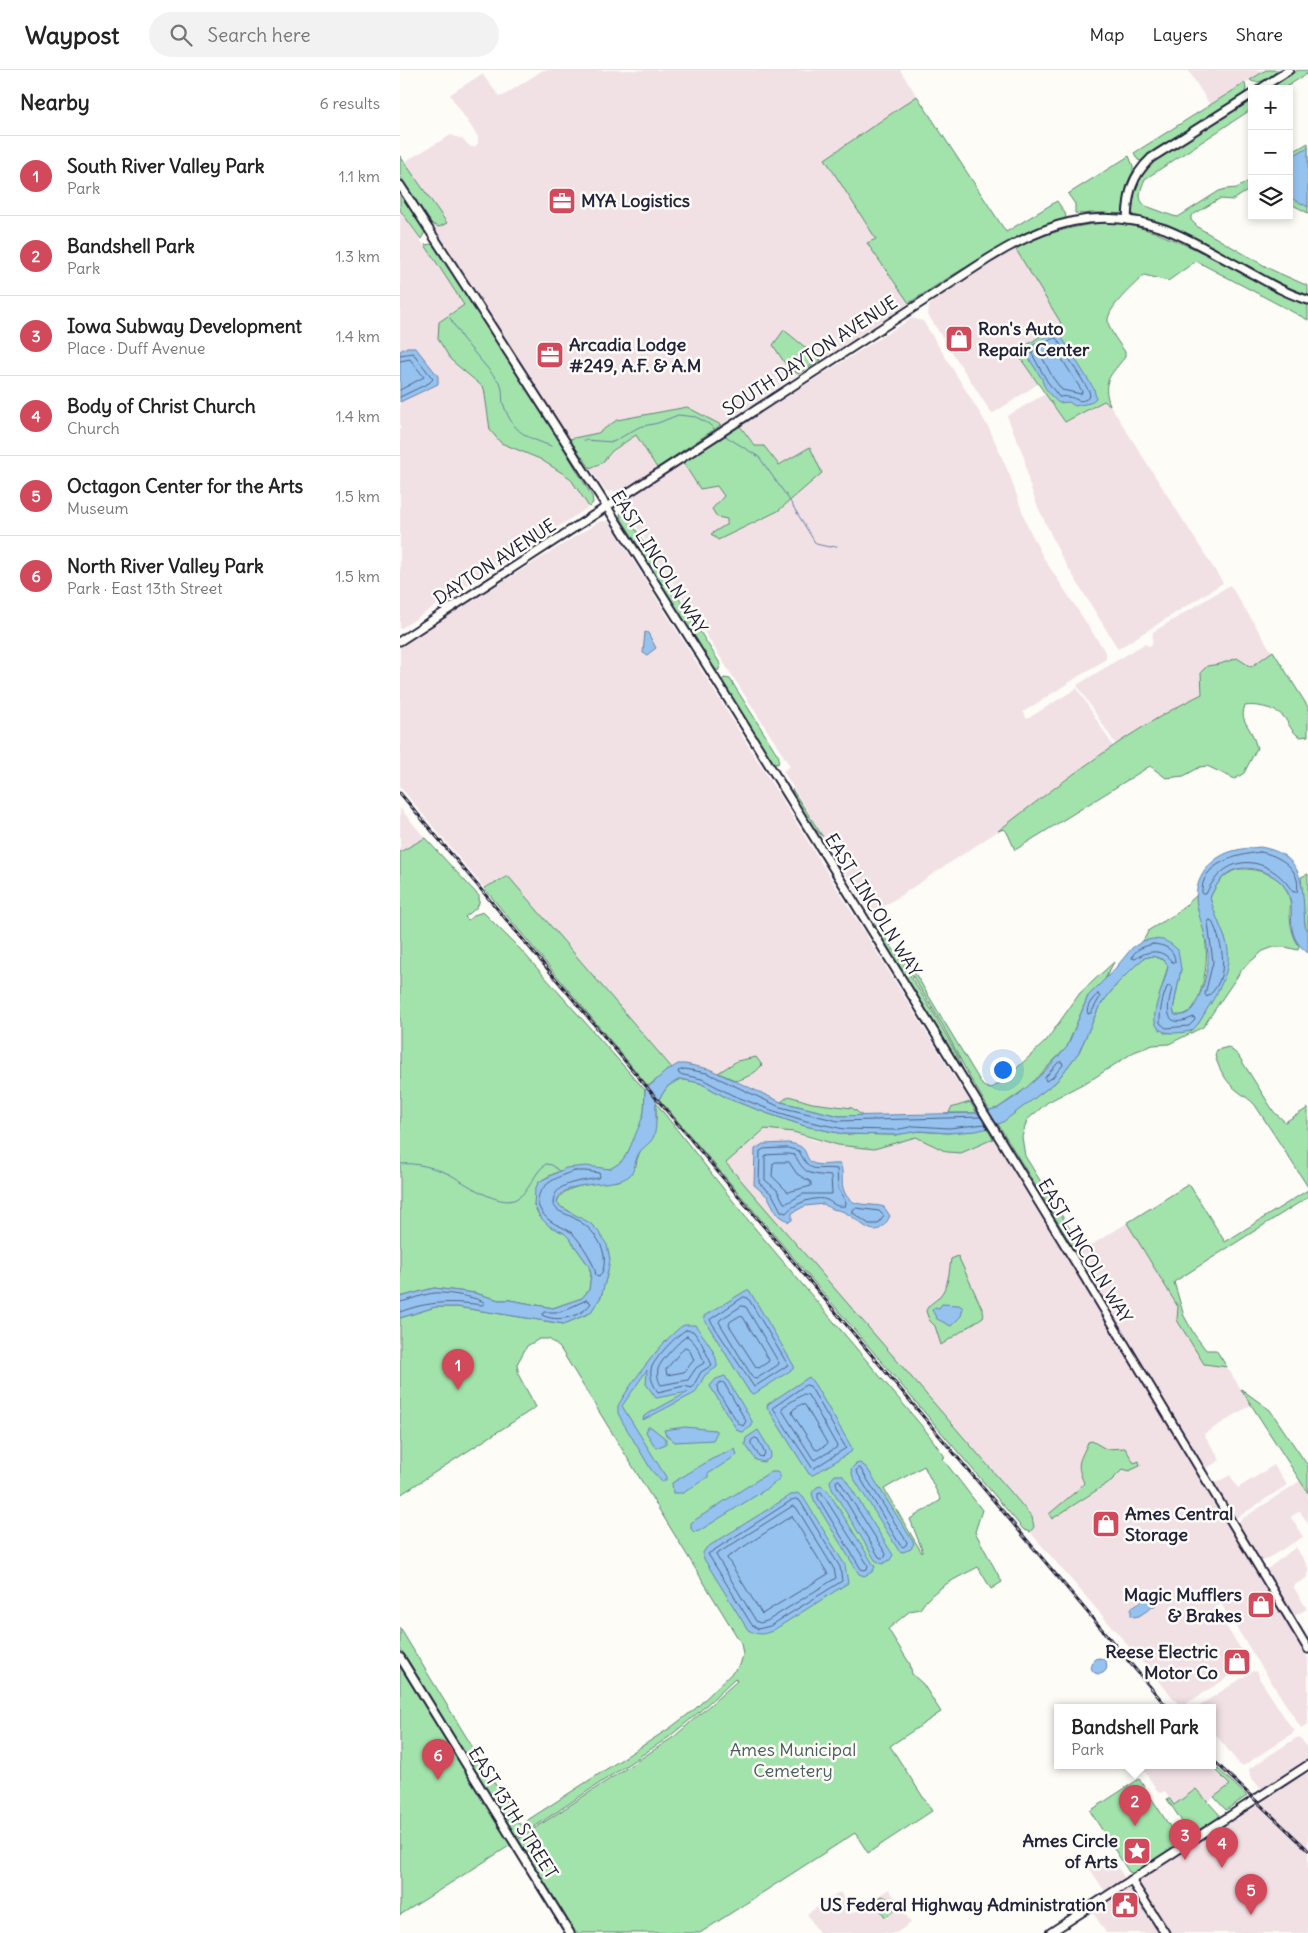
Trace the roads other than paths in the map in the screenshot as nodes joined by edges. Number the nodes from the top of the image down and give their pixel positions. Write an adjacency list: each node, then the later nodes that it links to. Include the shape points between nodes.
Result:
1 (1289, 70): 2 (main road)
2 (1266, 85)
3 (1248, 97): 5 (main road, via 1150,158 1139,169 1129,196)
4 (400, 185): 7 (main road, EAST LINCOLN WAY)
5 (1127, 220): 6 (main road, via 1166,230); 7 (main road, SOUTH DAYTON AVENUE, via 1076,221 1031,234)
6 (1308, 300)
7 (607, 506): 8 (main road, DAYTON AVENUE); 9 (main road, EAST LINCOLN WAY, via 998,1137)
8 (400, 641)
9 (1308, 1649)
10 (400, 1656): 13 (main road, EAST 13TH STREET)
11 (1308, 1765): 12 (main road)
12 (1131, 1880): 14 (main road); 15 (main road)
13 (570, 1933)
14 (1050, 1933)
15 (1165, 1933)

